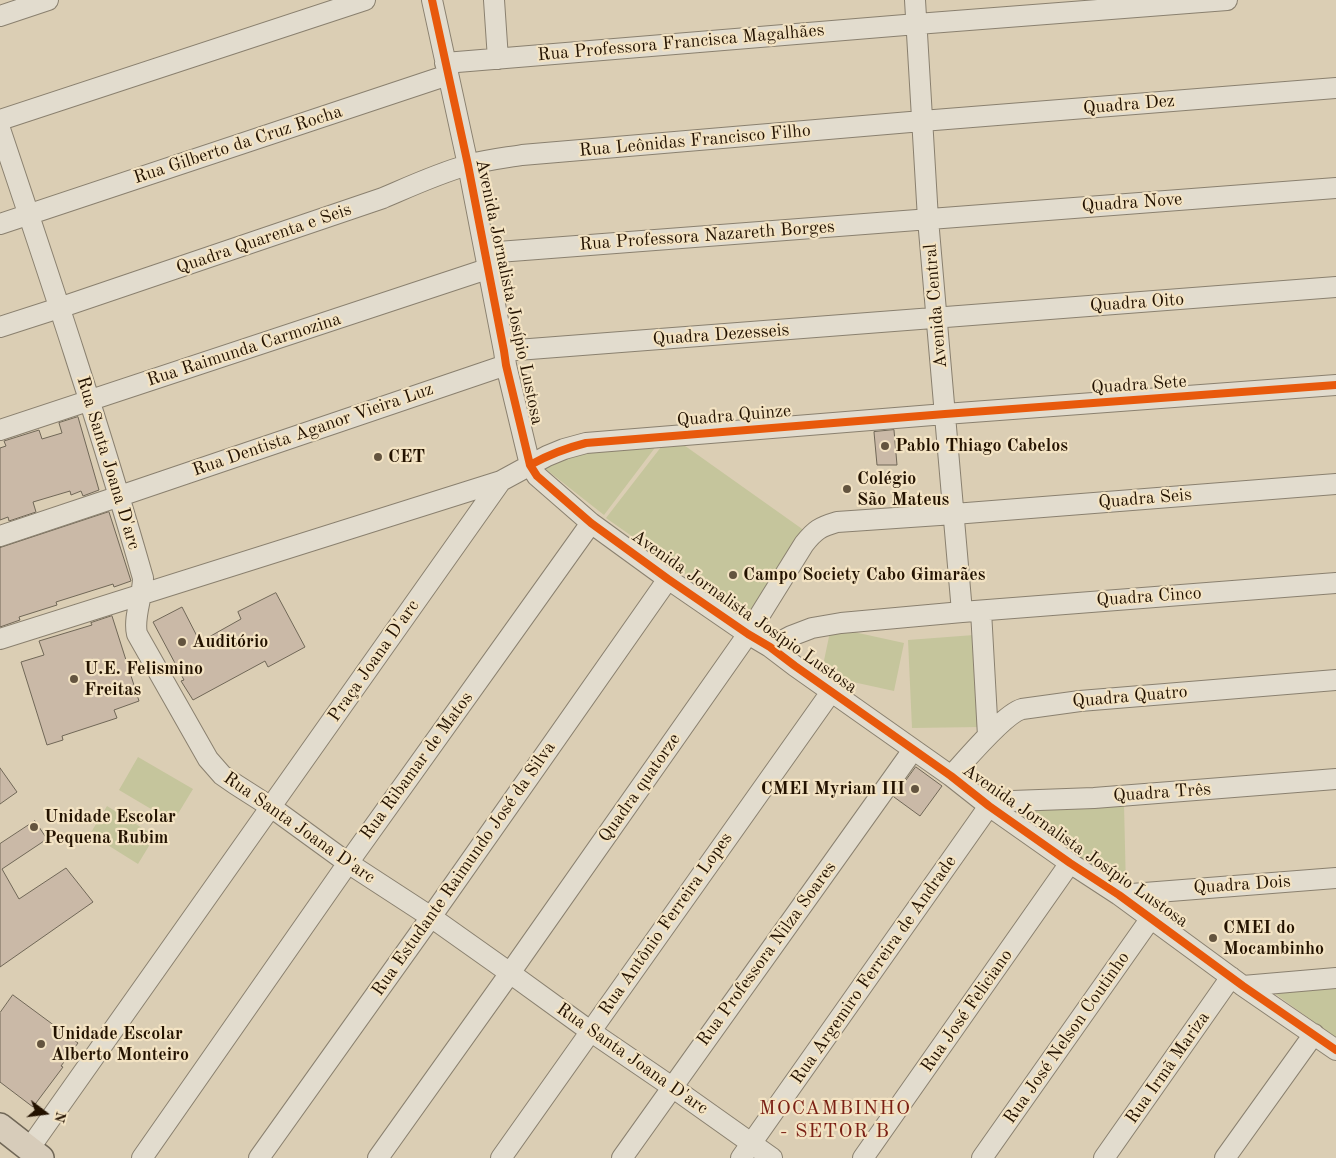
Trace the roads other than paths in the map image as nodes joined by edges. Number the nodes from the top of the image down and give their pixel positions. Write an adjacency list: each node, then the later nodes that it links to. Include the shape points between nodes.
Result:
1 (48, 0): 7 (street)
2 (365, 0): 12 (street)
3 (432, 0): 10 (street, Avenida Jornalista Josípio Lustosa)
4 (494, 0): 9 (street)
5 (916, 0): 8 (street, Avenida Central)
6 (1227, 0): 8 (street, Rua Professora Francisca Magalhães)
7 (0, 16)
8 (917, 24): 9 (street, Rua Professora Francisca Magalhães); 13 (street, Avenida Central)
9 (498, 59): 10 (street, Rua Professora Francisca Magalhães)
10 (447, 69): 15 (street, Avenida Jornalista Josípio Lustosa); 17 (street, Rua Gilberto da Cruz Rocha)
11 (1336, 88): 13 (street, Quadra Dez)
12 (0, 120)
13 (922, 121): 15 (street, Rua Leônidas Francisco Filho, via 522,155); 18 (street, Avenida Central)
14 (0, 129): 17 (street, Rua Santa Joana D'arc)
15 (468, 165): 20 (street, Avenida Jornalista Josípio Lustosa); 22 (street, Quadra Quarenta e Seis, via 384,198)
16 (1336, 188): 18 (street, Quadra Nove)
17 (28, 214): 19 (street, Rua Gilberto da Cruz Rocha); 22 (street, Rua Santa Joana D'arc)
18 (928, 219): 20 (street, Rua Professora Nazareth Borges); 23 (street, Avenida Central)
19 (0, 224)
20 (486, 261): 25 (street, Avenida Jornalista Josípio Lustosa); 27 (street, Rua Raimunda Carmozina)
21 (1336, 287): 23 (street, Quadra Oito)
22 (60, 308): 24 (street); 27 (street, Rua Santa Joana D'arc)
23 (937, 318): 25 (street, Quadra Dezesseis); 28 (street, Avenida Central)
24 (0, 326)
25 (505, 358): 30 (street, Avenida Jornalista Josípio Lustosa); 33 (street, Rua Dentista Aganor Vieira Luz)
26 (1336, 385): 28 (street, Quadra Sete)
27 (90, 401): 29 (street, Rua Raimunda Carmozina); 33 (street, Rua Santa Joana D'arc)
28 (945, 414): 30 (street, Quadra Quinze, via 586,444 564,449); 34 (street, Avenida Central)
29 (0, 430)
30 (530, 465): 31 (street, Quadra Quinze); 35 (street, Avenida Jornalista Josípio Lustosa, via 537,476)
31 (501, 481): 39 (street); 51 (street, Praça Joana D'arc)
32 (1336, 484): 34 (street, Quadra Seis)
33 (120, 496): 36 (street, Rua Dentista Aganor Vieira Luz); 39 (street, Rua Santa Joana D'arc, via 143,578)
34 (954, 514): 40 (street, Avenida Central); 41 (street, Quadra quatorze, via 837,522 821,527 804,544)
35 (591, 523): 37 (street, Avenida Jornalista Josípio Lustosa); 52 (street, Rua Ribamar de Matos)
36 (0, 536)
37 (668, 579): 41 (street, Avenida Jornalista Josípio Lustosa); 56 (street, Rua Estudante Raimundo José da Silva)
38 (1336, 583): 40 (street, Quadra Cinco)
39 (142, 595): 42 (street); 51 (street, Rua Santa Joana D'arc, via 137,634 208,759 222,775)
40 (971, 611): 43 (street, via 812,628); 46 (street, Avenida Central)
41 (748, 634): 43 (street, Avenida Jornalista Josípio Lustosa); 58 (street, Quadra quatorze)
42 (0, 639)
43 (770, 647): 45 (street, Avenida Jornalista Josípio Lustosa)
44 (1336, 680): 46 (street, Quadra Quatro, via 1051,704 1018,710)
45 (831, 692): 47 (street, Avenida Jornalista Josípio Lustosa); 61 (street, Rua Antônio Ferreira Lopes)
46 (988, 736): 48 (street, Quadra Quatro)
47 (913, 750): 48 (street, Avenida Jornalista Josípio Lustosa); 64 (street, Rua Professora Nilza Soares)
48 (951, 776): 50 (street, Avenida Jornalista Josípio Lustosa)
49 (1336, 779): 50 (street, Quadra Três, via 1094,798 1012,801)
50 (989, 806): 53 (street, Avenida Jornalista Josípio Lustosa); 66 (street, Rua Argemiro Ferreira de Andrade)
51 (271, 807): 52 (street, Rua Santa Joana D'arc); 67 (street, Praça Joana D'arc)
52 (348, 863): 56 (street, Rua Santa Joana D'arc); 68 (street, Rua Ribamar de Matos)
53 (1070, 863): 55 (street, Avenida Jornalista Josípio Lustosa); 74 (street, Rua José Feliciano)
54 (1336, 878): 55 (street, Quadra Dois)
55 (1119, 895): 57 (street, Avenida Jornalista Josípio Lustosa)
56 (431, 917): 58 (street, Rua Santa Joana D'arc); 69 (street, Rua Estudante Raimundo José da Silva)
57 (1151, 918): 60 (street, Avenida Jornalista Josípio Lustosa); 75 (street, Rua José Nelson Coutinho)
58 (510, 973): 61 (street, Rua Santa Joana D'arc); 70 (street, Quadra quatorze)
59 (1336, 978): 60 (street)
60 (1237, 982): 62 (street, Avenida Jornalista Josípio Lustosa); 76 (street, Rua Irmã Mariza)
61 (590, 1031): 64 (street, Rua Santa Joana D'arc); 71 (street, Rua Antônio Ferreira Lopes)
62 (1314, 1034): 63 (street, Avenida Jornalista Josípio Lustosa); 77 (street)
63 (1336, 1050)
64 (672, 1087): 66 (street, Rua Santa Joana D'arc); 72 (street, Rua Professora Nilza Soares)
65 (0, 1126): 67 (main road)
66 (746, 1151): 73 (street, Rua Santa Joana D'arc)
67 (35, 1154)
68 (142, 1158)
69 (259, 1158)
70 (378, 1158)
71 (501, 1158)
72 (622, 1158)
73 (772, 1158)
74 (864, 1158)
75 (982, 1158)
76 (1104, 1158)
77 (1225, 1158)

